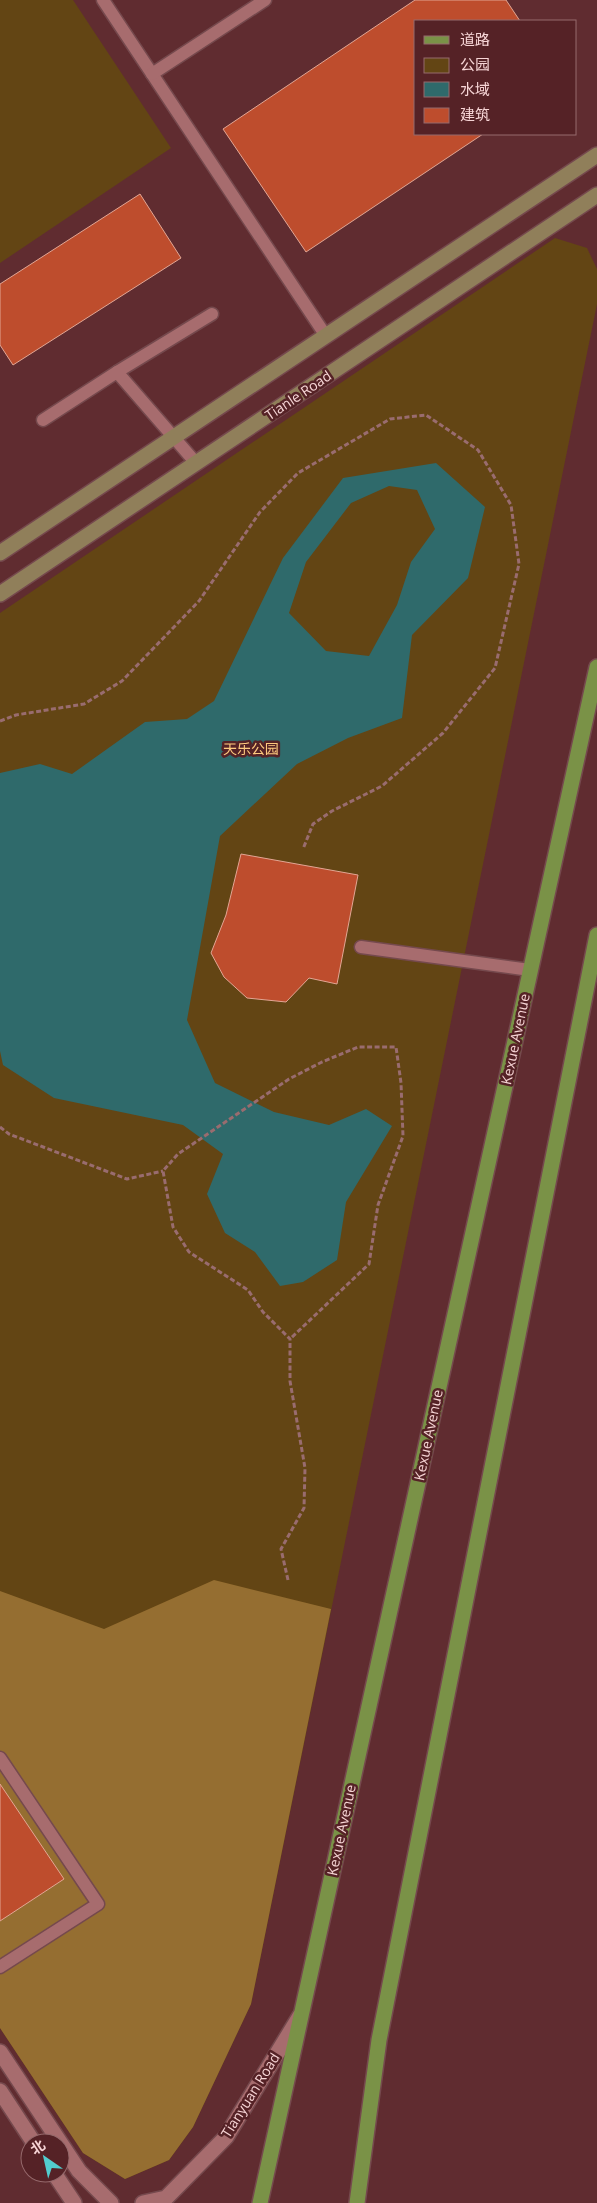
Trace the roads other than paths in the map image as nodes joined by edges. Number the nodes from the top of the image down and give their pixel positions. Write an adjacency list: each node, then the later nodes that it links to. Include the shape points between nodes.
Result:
1 (103, 0): 3 (lane)
2 (265, 0): 3 (lane)
3 (152, 74): 7 (lane)
4 (597, 155): 7 (street)
5 (597, 195): 11 (street, Tianle Road)
6 (212, 314): 8 (lane)
7 (326, 336): 10 (street)
8 (117, 372): 9 (lane); 10 (lane)
9 (43, 420)
10 (174, 438): 11 (lane); 12 (street)
11 (196, 463): 13 (street, Tianle Road)
12 (0, 553)
13 (0, 594)
14 (597, 667): 17 (main road, Kexue Avenue)
15 (597, 935): 29 (main road, via 379,2040)
16 (361, 947): 17 (lane)
17 (530, 970): 20 (main road, Kexue Avenue)
18 (0, 1758): 19 (lane, via 98,1904)
19 (0, 1967)
20 (302, 2013): 27 (street, Tianyuan Road, via 226,2136 166,2198); 28 (main road, Kexue Avenue)
21 (0, 2052): 26 (street, via 79,2171)
22 (0, 2091): 23 (street)
23 (27, 2133)
24 (61, 2183): 25 (street)
25 (74, 2203)
26 (111, 2203)
27 (143, 2203)
28 (260, 2203)
29 (357, 2203)

